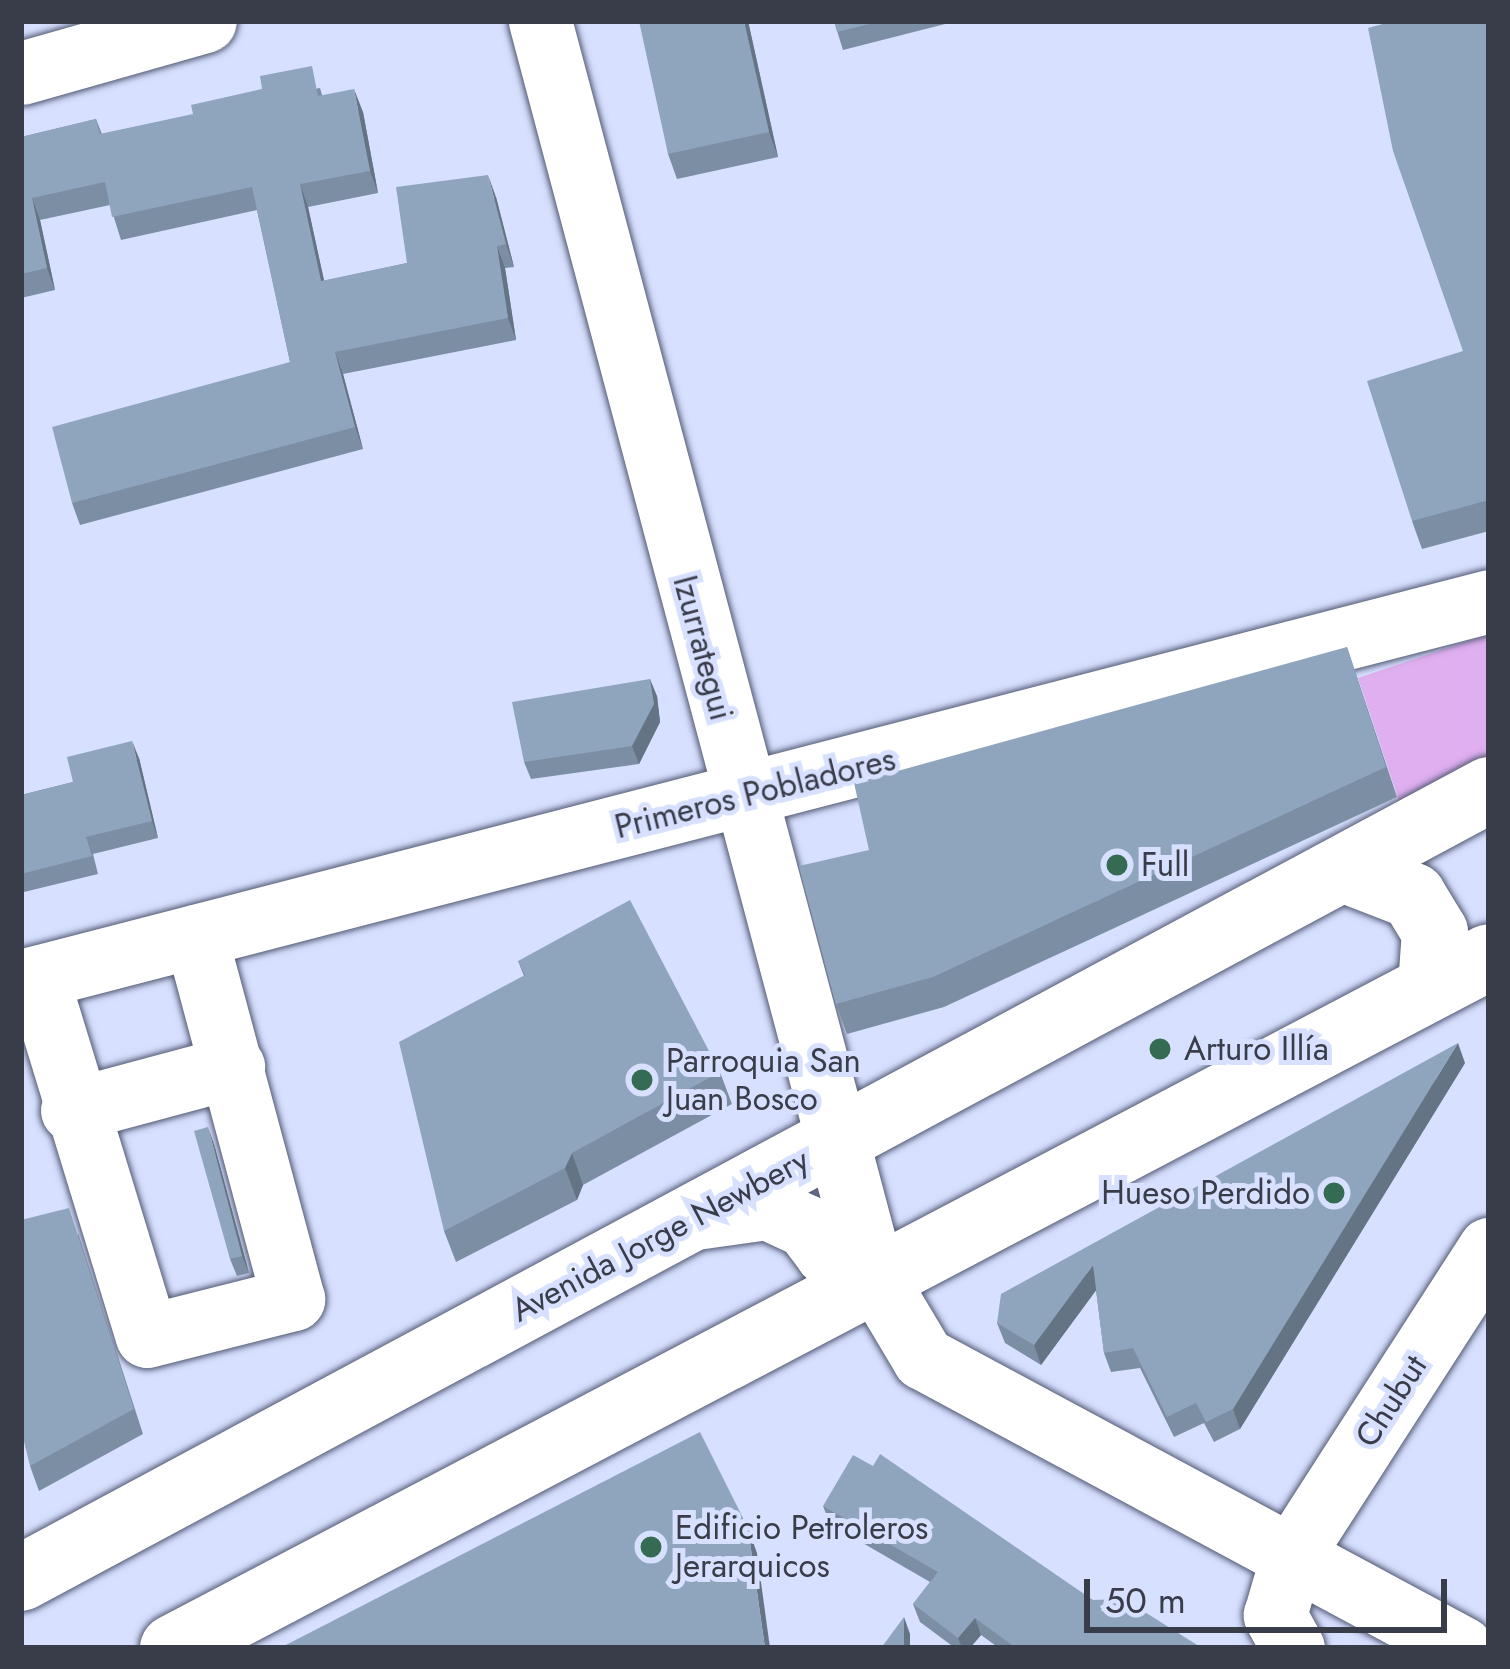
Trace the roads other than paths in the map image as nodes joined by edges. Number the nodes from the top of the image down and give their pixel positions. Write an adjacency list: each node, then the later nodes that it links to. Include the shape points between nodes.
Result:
1 (205, 21): 3 (street)
2 (540, 21): 6 (street, Izurrategui)
3 (21, 73)
4 (1489, 602): 6 (street, Primeros Pobladores)
5 (1489, 790): 7 (highway, Avenida Jorge Newbery)
6 (742, 797): 8 (street, Primeros Pobladores); 14 (street, Izurrategui)
7 (1348, 871): 11 (highway, via 1413,896 1435,932); 14 (highway, Avenida Jorge Newbery)
8 (196, 936): 10 (street, Primeros Pobladores); 12 (street)
9 (1489, 957): 11 (highway)
10 (29, 979): 13 (street)
11 (1431, 987): 17 (highway)
12 (233, 1066): 13 (street); 13 (street, via 293,1298 146,1336)
13 (72, 1110)
14 (836, 1143): 15 (highway, Avenida Jorge Newbery); 17 (street, Izurrategui)
15 (687, 1219): 17 (street, via 767,1208 806,1226 826,1252); 19 (highway, Avenida Jorge Newbery)
16 (1489, 1250): 18 (street, Chubut)
17 (873, 1274): 18 (street, Izurrategui, via 923,1358); 20 (highway)
18 (1293, 1553): 21 (street, Chubut, via 1275,1615); 22 (street, Izurrategui)
19 (21, 1578)
20 (173, 1648)
21 (1293, 1648)
22 (1462, 1648)

